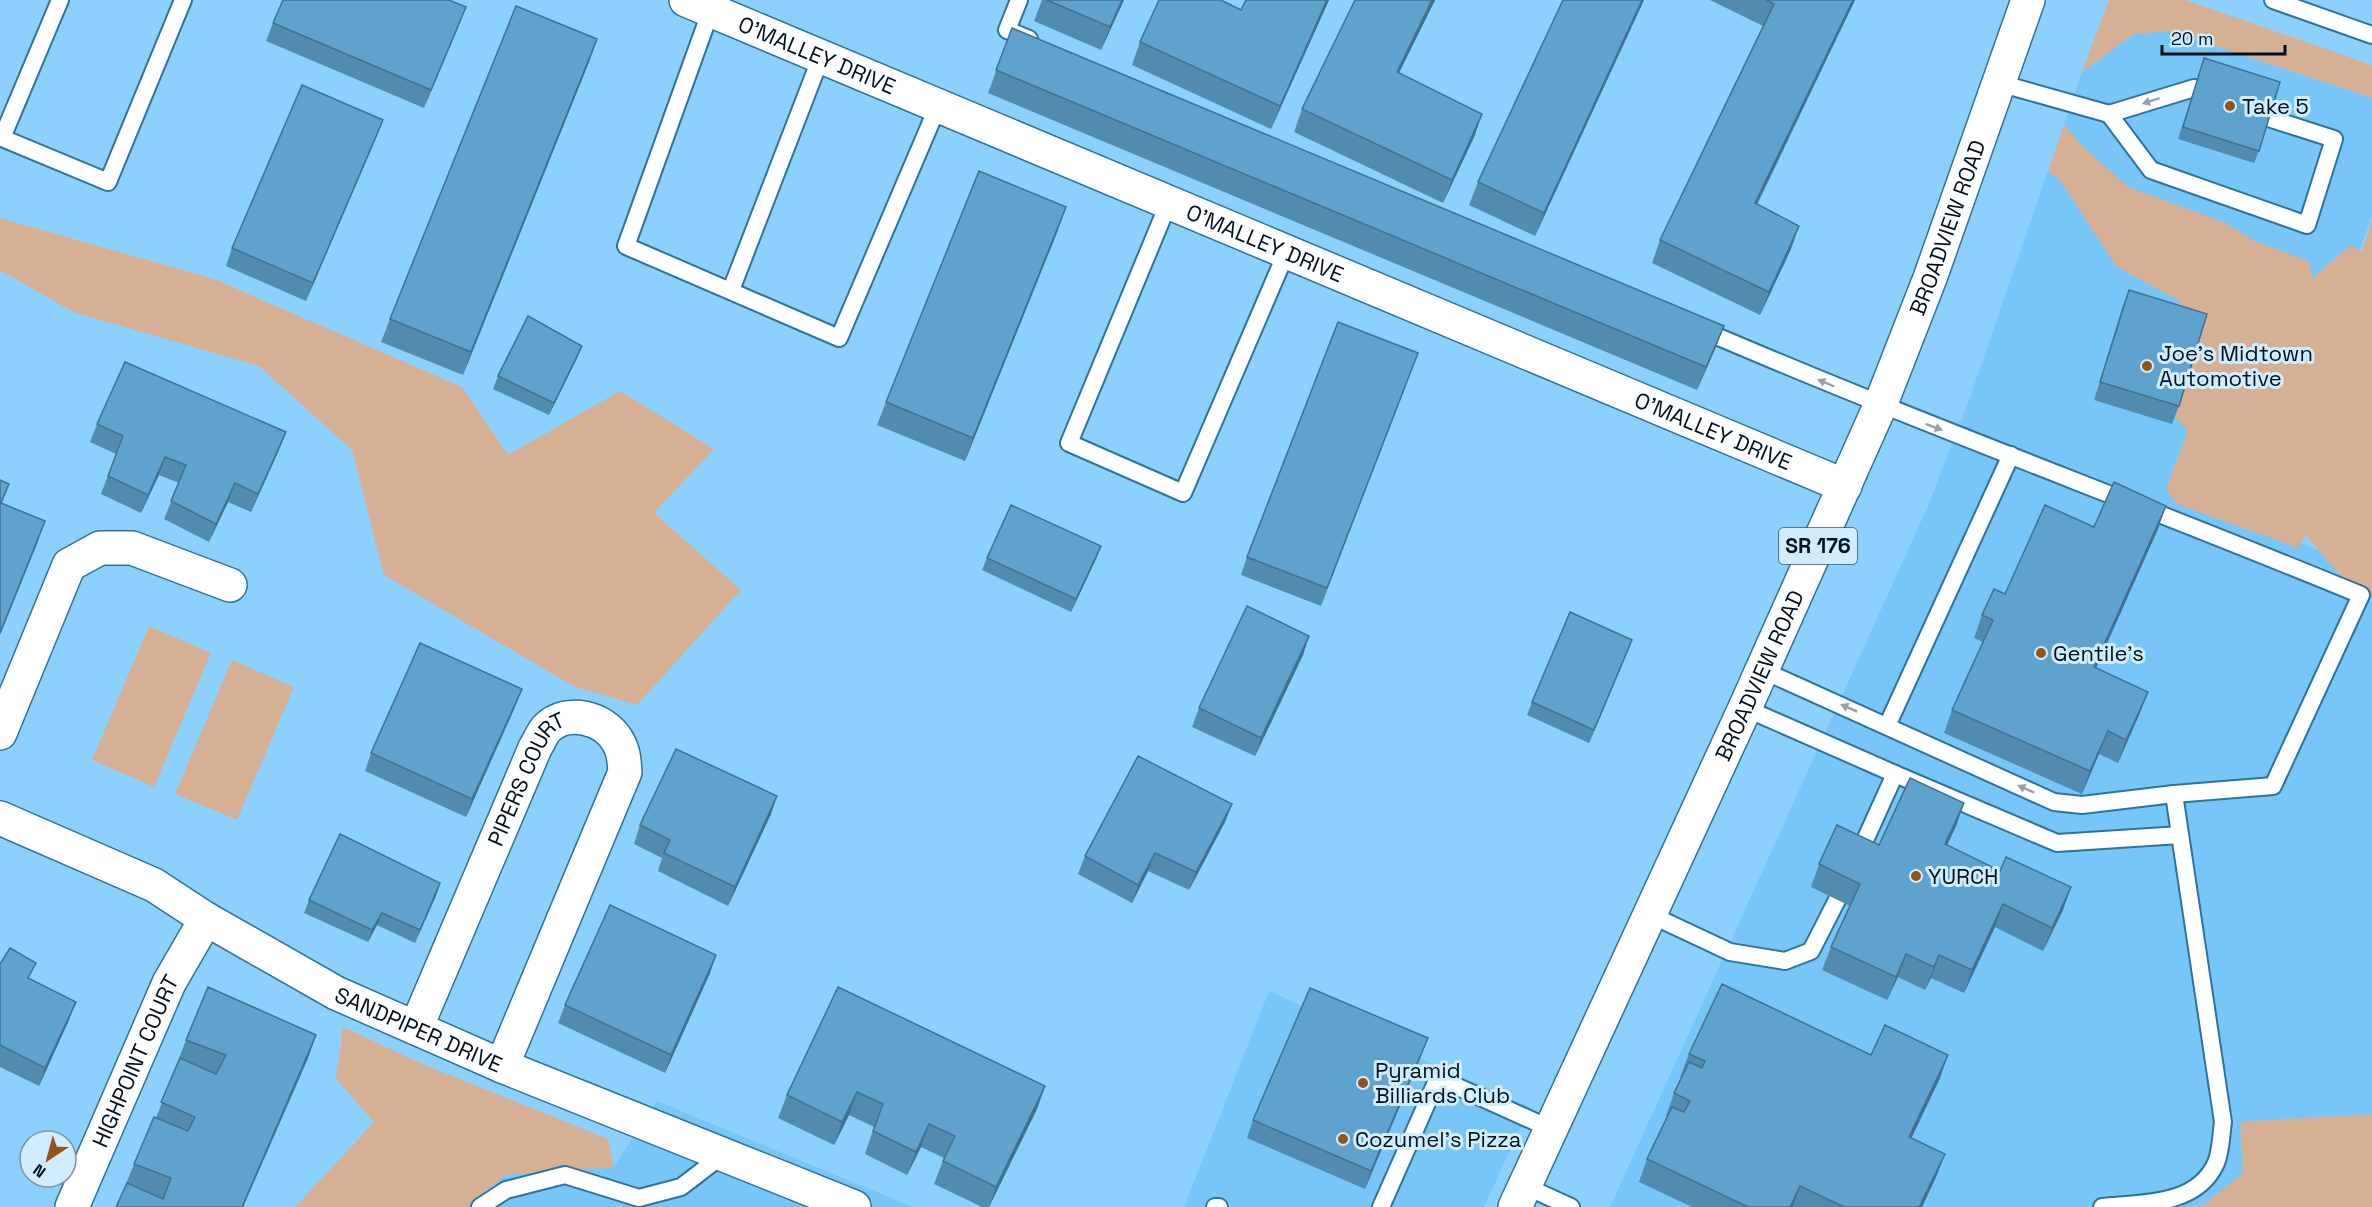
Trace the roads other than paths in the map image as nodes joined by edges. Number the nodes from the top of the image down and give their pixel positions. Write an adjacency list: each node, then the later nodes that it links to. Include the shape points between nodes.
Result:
1 (60, 0): 15 (lane)
2 (183, 0): 15 (lane, via 108,182)
3 (1019, 0): 8 (lane, via 1007,30)
4 (2028, 0): 10 (street, BROADVIEW ROAD / SR 176)
5 (2273, 0): 7 (lane)
6 (698, 5): 9 (street, O'MALLEY DRIVE); 18 (lane, via 626,246)
7 (2372, 35)
8 (1040, 44)
9 (821, 57): 12 (street, O'MALLEY DRIVE); 18 (lane)
10 (1999, 82): 13 (lane); 20 (street, BROADVIEW ROAD / SR 176)
11 (2194, 88): 13 (lane, one-way to 13)
12 (938, 106): 16 (street, O'MALLEY DRIVE); 18 (lane, via 839,338)
13 (2109, 114): 14 (lane, via 2151,170 2307,225 2334,139)
14 (2268, 118)
15 (1, 138)
16 (1169, 202): 17 (street, O'MALLEY DRIVE); 17 (lane, via 1069,442 1183,493)
17 (1287, 251): 22 (street, O'MALLEY DRIVE)
18 (732, 290)
19 (1682, 321): 20 (lane, one-way to 19)
20 (1880, 406): 21 (lane, one-way to 21); 22 (street, BROADVIEW ROAD / SR 176)
21 (2011, 455): 26 (lane); 29 (lane, via 2361,595 2273,786)
22 (1845, 486): 24 (street, BROADVIEW ROAD / SR 176)
23 (230, 585): 27 (street, via 132,548 100,548 69,565)
24 (1762, 670): 25 (street, BROADVIEW ROAD / SR 176); 26 (lane, one-way to 24)
25 (1745, 708): 28 (lane); 34 (street, BROADVIEW ROAD / SR 176)
26 (1887, 726): 29 (lane, one-way to 26, via 2082,805 2054,802)
27 (0, 733)
28 (1895, 774): 31 (lane, via 2057,843); 32 (lane)
29 (2174, 794): 31 (lane)
30 (0, 818): 35 (street, SANDPIPER DRIVE, via 154,885)
31 (2180, 836): 47 (lane, via 2223,1122 2217,1162 2204,1184 2177,1198)
32 (1856, 862)
33 (1837, 900): 34 (lane, via 1811,951 1785,961 1730,952)
34 (1649, 914): 38 (street, BROADVIEW ROAD / SR 176)
35 (206, 919): 36 (street, SANDPIPER DRIVE, via 336,993); 42 (street, HIGHPOINT COURT, via 169,983)
36 (416, 1028): 37 (street, SANDPIPER DRIVE); 37 (street, PIPERS COURT, via 535,748 548,728 563,718 583,717 602,725 624,753 625,772)
37 (502, 1066): 39 (street, SANDPIPER DRIVE)
38 (1551, 1129): 40 (street, BROADVIEW ROAD / SR 176); 45 (lane, via 1438,1078)
39 (724, 1154): 41 (lane, via 681,1187); 44 (street, SANDPIPER DRIVE)
40 (1520, 1197): 46 (lane)
41 (641, 1202): 43 (lane, via 565,1175 506,1190)
42 (72, 1207)
43 (480, 1207)
44 (854, 1207)
45 (1381, 1207)
46 (1571, 1207)
47 (2102, 1207)

